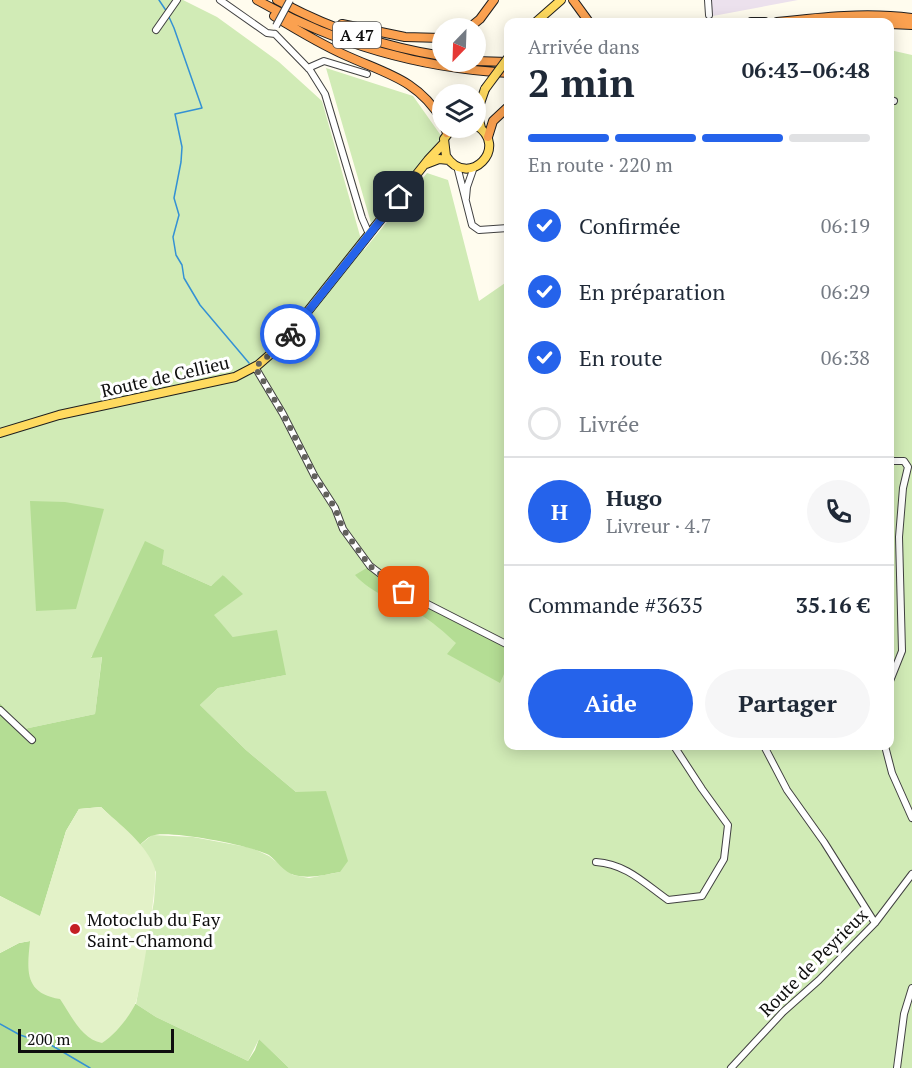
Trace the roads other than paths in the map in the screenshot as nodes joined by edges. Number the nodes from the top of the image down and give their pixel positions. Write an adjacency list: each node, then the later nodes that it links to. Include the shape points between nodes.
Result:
1 (177, 0): 21 (street)
2 (220, 0): 22 (street, via 267,33)
3 (256, 0): 29 (highway, A 47, via 316,30 381,53 456,69); 32 (highway, via 262,9 317,41 405,80)
4 (276, 0): 13 (highway, A 47)
5 (290, 0): 22 (street, bridge)
6 (494, 0): 14 (highway)
7 (561, 0): 15 (main road)
8 (573, 0): 11 (highway)
9 (584, 0): 11 (highway)
10 (708, 0): 12 (street)
11 (580, 10): 16 (highway)
12 (709, 15)
13 (310, 16): 23 (highway, via 394,36); 24 (highway, A 47, via 347,32)
14 (481, 18)
15 (541, 18)
16 (586, 18)
17 (812, 18): 18 (highway)
18 (912, 18)
19 (894, 24): 20 (highway)
20 (912, 25)
21 (156, 30)
22 (275, 34): 28 (street)
23 (432, 38)
24 (432, 54)
25 (504, 60): 26 (highway)
26 (486, 61)
27 (504, 65): 31 (main road, bridge)
28 (309, 68): 30 (street, via 324,61); 43 (street, via 326,94)
29 (504, 73)
30 (367, 74)
31 (486, 88)
32 (432, 104)
33 (504, 110): 34 (highway, via 493,121)
34 (488, 137): 40 (main road, via 487,154)
35 (445, 138): 36 (main road)
36 (443, 144): 37 (main road); 38 (main road, Route de Cellieu)
37 (449, 160): 38 (main road); 39 (main road)
38 (424, 165): 43 (main road, Route de Cellieu)
39 (457, 166): 40 (main road); 41 (street)
40 (474, 167): 41 (street)
41 (466, 205): 42 (street, via 475,228)
42 (504, 228)
43 (369, 234): 44 (main road, Route de Cellieu, via 281,345)
44 (255, 367): 45 (main road, Route de Cellieu, via 235,377 59,415); 47 (street, via 343,529 370,566 404,592)
45 (0, 433)
46 (894, 461): 48 (street, via 904,462 908,467 899,537 902,651)
47 (504, 643)
48 (894, 671)
49 (0, 710): 50 (street)
50 (32, 740)
51 (677, 750): 55 (street, via 728,825 724,860 702,896 668,900 622,868)
52 (766, 750): 57 (street, via 787,790)
53 (886, 750): 54 (street)
54 (912, 818)
55 (596, 862)
56 (912, 874): 57 (street, Route de Peyrieux)
57 (875, 923): 59 (street, Route de Peyrieux)
58 (912, 988): 60 (street, via 904,1014)
59 (731, 1068)
60 (897, 1068)

